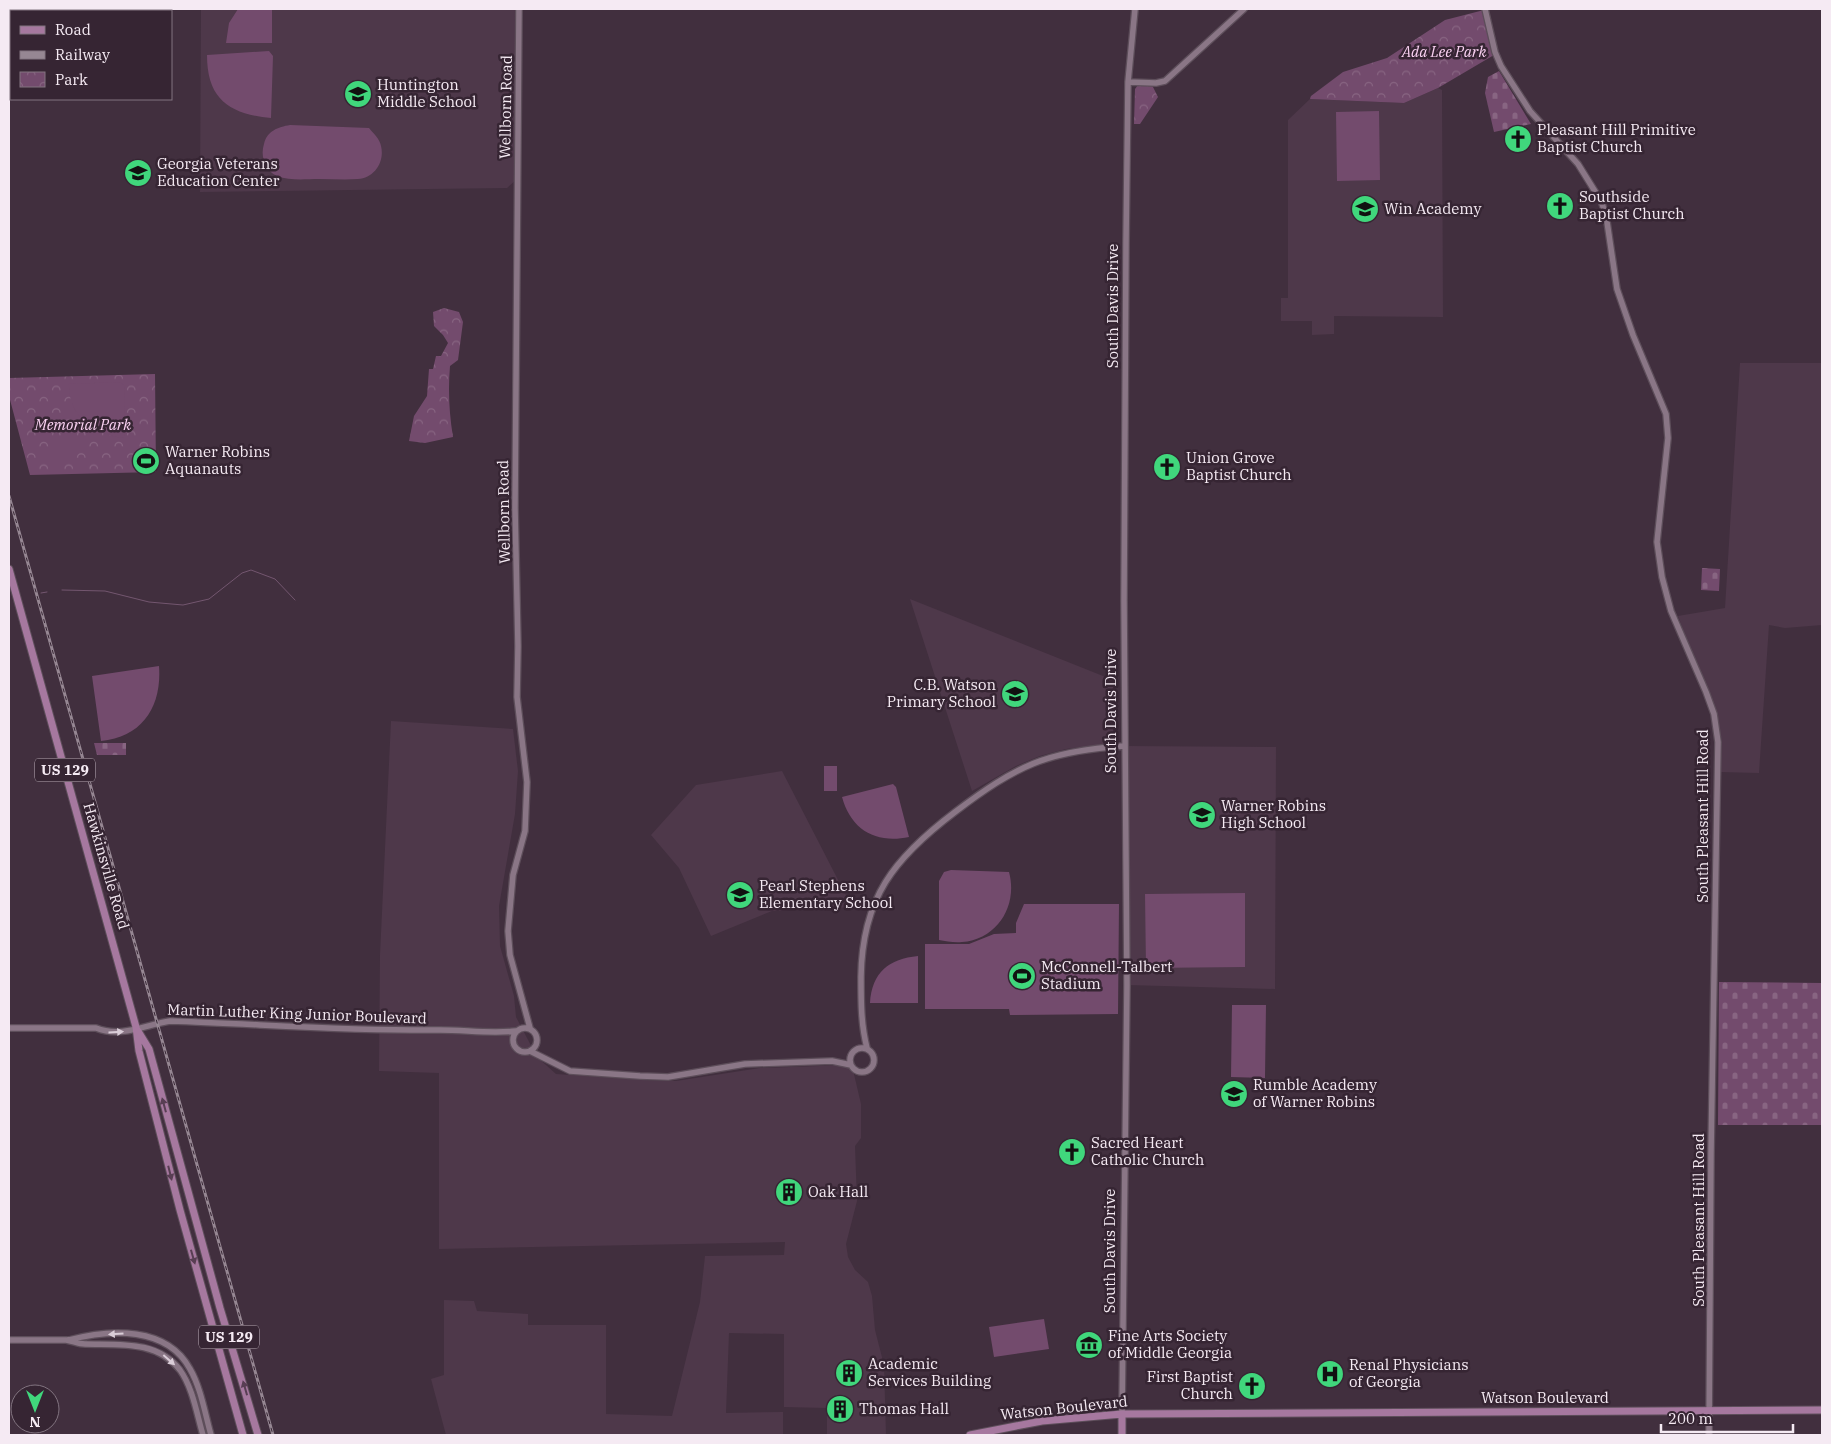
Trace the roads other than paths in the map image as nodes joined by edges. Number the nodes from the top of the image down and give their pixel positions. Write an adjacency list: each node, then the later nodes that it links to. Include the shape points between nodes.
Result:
1 (519, 9): 8 (street, Wellborn Road, via 515,508 517,697 528,782 525,830 513,875 508,931 510,955)
2 (1135, 9): 5 (street, South Davis Drive)
3 (1244, 9): 5 (street, via 1165,80 1156,83)
4 (1485, 9): 26 (street, South Pleasant Hill Road, via 1501,66 1530,111 1580,167 1599,197 1606,215 1617,289 1632,335 1666,414 1668,438 1657,542 1663,583 1671,611 1714,714 1718,742)
5 (1128, 82): 7 (street, South Davis Drive)
6 (9, 569): 9 (main road, Hawkinsville Road / US 129)
7 (1124, 746): 14 (street, via 1066,752 1011,773 935,826 902,858 876,897 864,935); 28 (street, South Davis Drive, via 1127,938)
8 (525, 1010): 11 (street); 12 (street)
9 (136, 1027): 10 (street, Martin Luther King Junior Boulevard, one-way to 9, via 96,1028 108,1033 128,1032); 13 (street, Martin Luther King Junior Boulevard, via 170,1021); 31 (main road, Hawkinsville Road / US 129, one-way to 31, via 139,1051 176,1195); 32 (main road, Hawkinsville Road / US 129, one-way to 9, via 149,1049)
10 (9, 1028)
11 (530, 1028): 12 (street); 16 (street, via 537,1036)
12 (519, 1029): 13 (street, Martin Luther King Junior Boulevard); 15 (street)
13 (496, 1033): 15 (street, Martin Luther King Junior Boulevard)
14 (862, 1033): 17 (street); 18 (street)
15 (513, 1042): 19 (street, via 519,1050)
16 (537, 1044): 19 (street); 21 (street)
17 (858, 1048): 18 (street); 20 (street)
18 (867, 1048): 23 (street, via 874,1056 870,1070 858,1072)
19 (530, 1051): 21 (street)
20 (851, 1055): 22 (street); 23 (street)
21 (548, 1059): 22 (street, via 570,1071 668,1077 745,1064)
22 (832, 1061): 23 (street)
23 (851, 1065)
24 (9, 1340): 25 (street)
25 (69, 1340): 29 (street, one-way to 29, via 82,1344 132,1345 165,1356 181,1372); 30 (street, one-way to 25, via 190,1369 177,1352 156,1338 133,1333)
26 (1710, 1410): 27 (main road, Watson Boulevard); 28 (main road, Watson Boulevard); 35 (street, South Pleasant Hill Road)
27 (1822, 1410)
28 (1122, 1414): 33 (main road, Watson Boulevard, via 1042,1421); 34 (main road)
29 (203, 1435)
30 (212, 1435)
31 (243, 1435)
32 (258, 1435)
33 (970, 1435)
34 (1122, 1435)
35 (1709, 1435)

